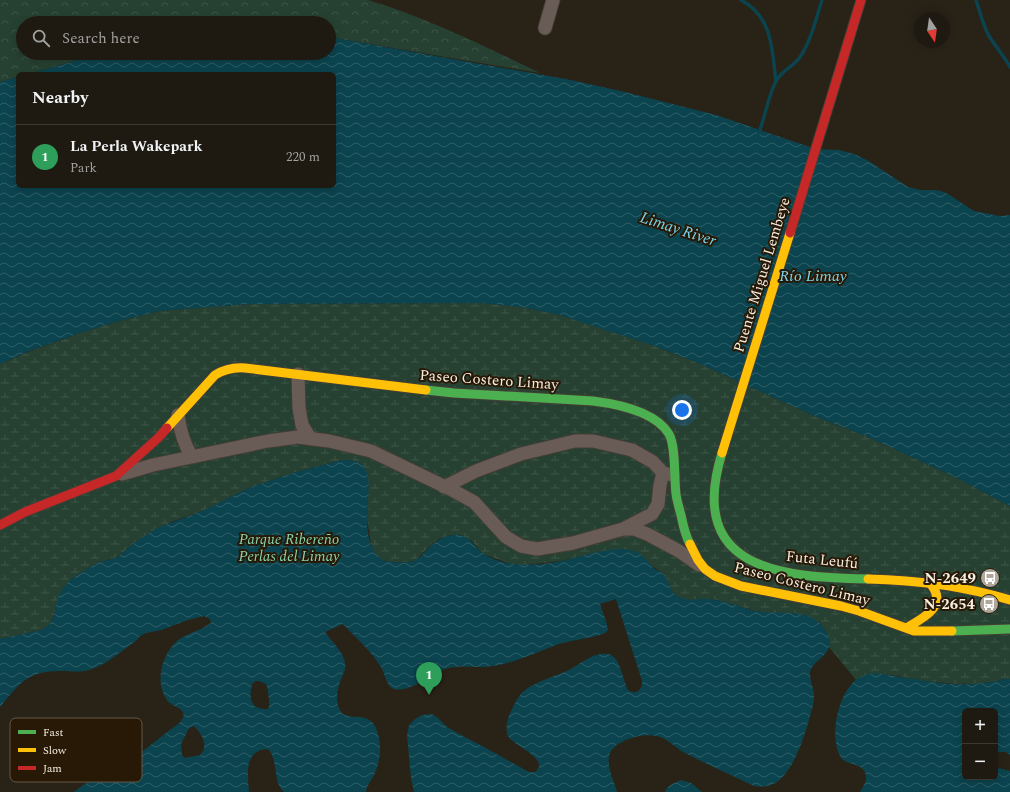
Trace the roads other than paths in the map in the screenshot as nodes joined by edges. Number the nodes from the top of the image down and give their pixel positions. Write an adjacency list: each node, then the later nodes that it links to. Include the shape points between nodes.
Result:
1 (553, 0): 3 (street)
2 (861, 0): 6 (street, Puente Miguel Lembeye)
3 (545, 28)
4 (298, 374): 5 (street, Paseo Costero Limay, via 237,368 221,371); 7 (street, via 302,425); 9 (street, Paseo Costero Limay, via 454,393 577,400 623,407 657,421 670,434 673,448)
5 (178, 415): 8 (street, via 186,448); 10 (street, Paseo Costero Limay, via 158,438)
6 (728, 433): 15 (street, Futa Leufú, via 715,477 713,501 716,520 723,536 739,554 768,568 810,576)
7 (310, 438): 8 (street, via 268,441); 11 (street, via 371,451)
8 (192, 457): 10 (street)
9 (668, 474): 11 (street, via 632,450 593,441 575,441 521,454); 13 (street, via 660,485 658,504 652,514); 14 (street, Paseo Costero Limay, via 686,537)
10 (116, 476): 12 (street, Paseo Costero Limay, via 25,512)
11 (444, 486): 13 (street, via 474,502 506,537 521,546 537,549 573,543)
12 (0, 525)
13 (623, 529): 14 (street, via 634,529 647,534)
14 (705, 569): 17 (street, Paseo Costero Limay, via 715,576 741,586 842,606)
15 (929, 582): 16 (street, Futa Leufú); 17 (street, via 936,592 934,607 927,616)
16 (1007, 596)
17 (906, 628): 18 (street, Paseo Costero Limay, via 924,632)
18 (1010, 628)

